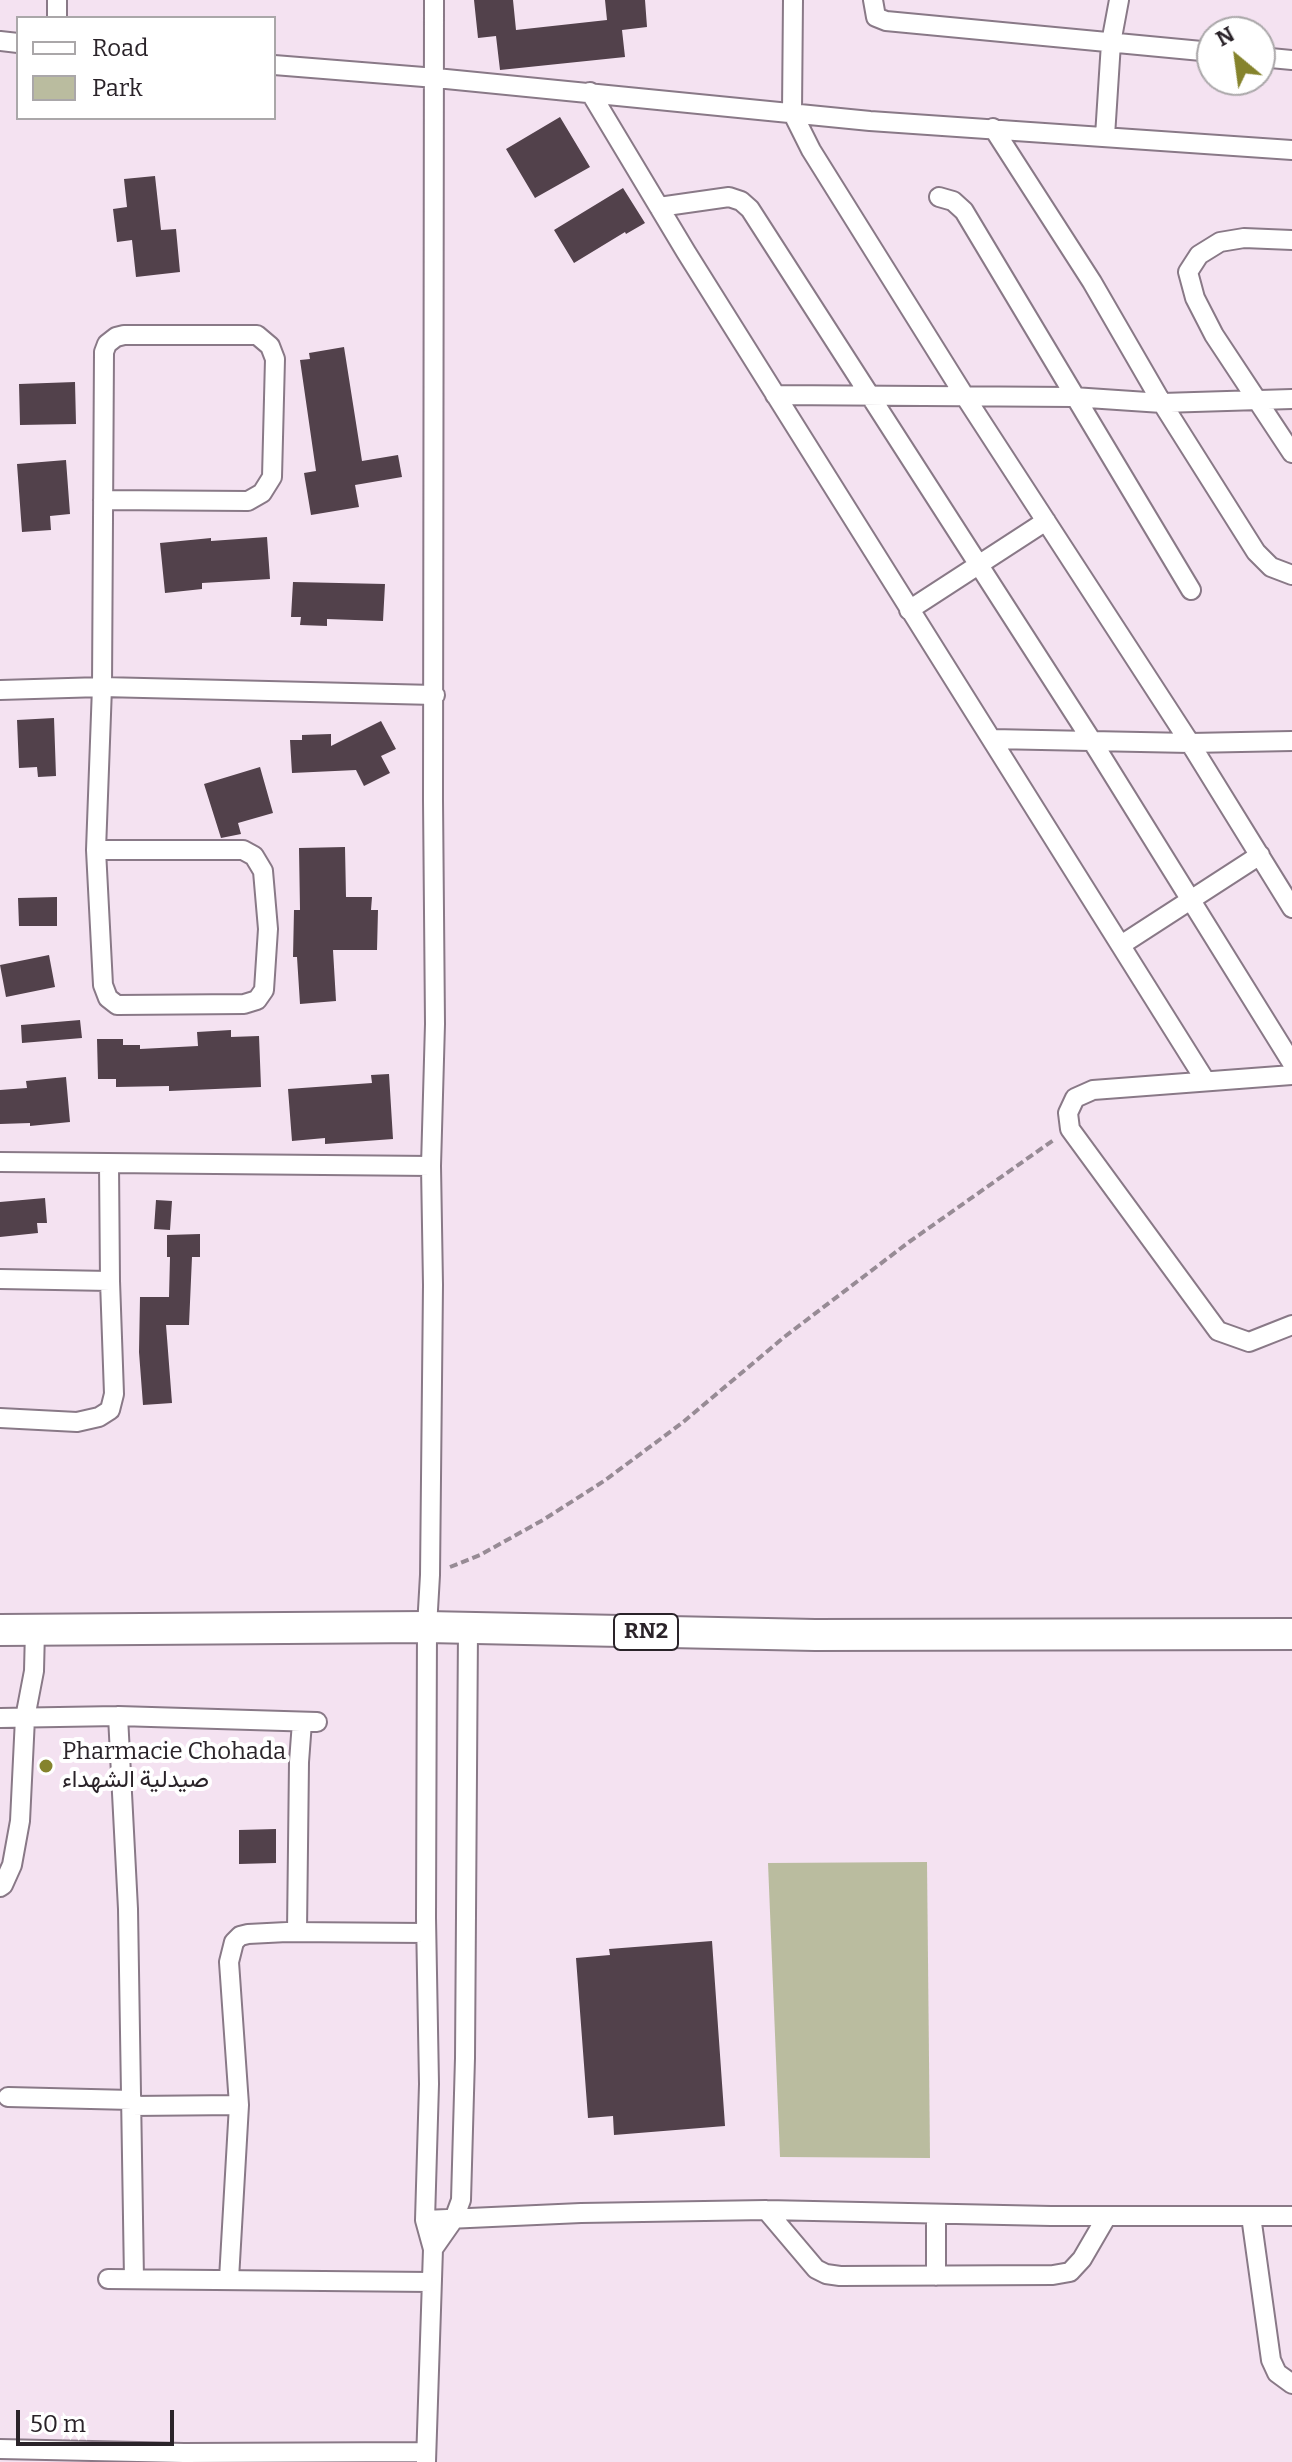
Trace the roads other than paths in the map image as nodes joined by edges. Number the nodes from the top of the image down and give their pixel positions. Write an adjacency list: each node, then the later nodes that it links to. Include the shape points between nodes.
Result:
1 (434, 0): 8 (street)
2 (793, 0): 10 (street)
3 (873, 0): 5 (street, via 876,17 886,21)
4 (1119, 0): 5 (street)
5 (1111, 43): 6 (street); 12 (street)
6 (1196, 51)
7 (276, 65): 8 (street)
8 (436, 78): 9 (street); 33 (street)
9 (590, 92): 10 (street); 15 (street)
10 (792, 112): 11 (street); 19 (street)
11 (993, 128): 12 (street); 23 (street)
12 (1105, 136): 13 (street)
13 (1292, 150)
14 (939, 197): 20 (street, via 964,211)
15 (659, 207): 17 (street); 18 (street, via 729,197 741,201)
16 (1292, 240): 21 (street, via 1220,242 1199,255 1188,272 1214,335)
17 (775, 395): 18 (street); 30 (street)
18 (871, 395): 19 (street); 27 (street)
19 (964, 395): 20 (street); 26 (street)
20 (1073, 397): 23 (street); 29 (street)
21 (1257, 399): 22 (street); 23 (street); 24 (street)
22 (1292, 399)
23 (1162, 403): 28 (street, via 1256,552 1271,567)
24 (1292, 453)
25 (103, 500): 25 (street, via 107,344 124,335 257,335 270,346 275,359 272,477 262,493 248,501); 31 (street)
26 (1046, 521): 27 (street); 37 (street)
27 (980, 565): 30 (street); 35 (street)
28 (1292, 575)
29 (1191, 590)
30 (909, 610): 34 (street)
31 (102, 687): 32 (street); 33 (street); 38 (street)
32 (0, 690)
33 (435, 695): 48 (street)
34 (992, 739): 35 (street); 42 (street)
35 (1092, 741): 37 (street); 40 (street)
36 (1292, 741): 37 (street)
37 (1190, 743): 39 (street)
38 (96, 850): 38 (street, via 243,850 254,856 263,871 268,929 264,990 257,1000 128,1006 108,998)
39 (1260, 855): 40 (street); 41 (street)
40 (1191, 900): 42 (street); 43 (street)
41 (1292, 908)
42 (1121, 945): 45 (street)
43 (1292, 1063)
44 (1292, 1075): 45 (street)
45 (1205, 1080): 51 (street, via 1093,1090 1075,1098 1068,1113 1070,1129 1218,1331 1249,1342)
46 (0, 1162): 47 (street)
47 (109, 1164): 48 (street); 50 (street)
48 (431, 1166): 53 (street)
49 (0, 1279): 50 (street)
50 (110, 1281): 52 (street, via 110,1410 77,1422)
51 (1292, 1325)
52 (0, 1418)
53 (427, 1627): 54 (highway, RN2); 56 (highway, RN2); 63 (street)
54 (468, 1629): 57 (highway, RN2); 72 (street, via 465,2058 461,2200)
55 (0, 1630): 56 (highway, RN2)
56 (35, 1630): 60 (street)
57 (1292, 1634)
58 (118, 1716): 60 (street); 62 (street, via 310,1722 299,1762); 65 (street)
59 (0, 1718): 60 (street)
60 (25, 1718): 61 (street, via 20,1821 12,1865)
61 (0, 1887)
62 (297, 1931): 63 (street); 66 (street, via 240,1936 231,1949)
63 (426, 1933): 73 (street)
64 (8, 2097): 65 (street)
65 (132, 2103): 66 (street); 77 (street)
66 (239, 2105): 78 (street)
67 (766, 2210): 68 (street); 72 (street); 75 (street, via 826,2274)
68 (936, 2214): 69 (street); 75 (street)
69 (1107, 2216): 70 (street); 75 (street, via 1070,2272)
70 (1251, 2216): 71 (street); 80 (street, via 1271,2360 1277,2373)
71 (1292, 2216)
72 (454, 2219): 73 (street); 74 (street)
73 (425, 2220): 74 (street)
74 (433, 2249): 79 (street)
75 (936, 2276)
76 (108, 2279): 77 (street)
77 (134, 2279): 78 (street)
78 (229, 2279): 79 (street)
79 (431, 2282): 82 (street)
80 (1292, 2384)
81 (0, 2449): 82 (street)
82 (426, 2457)

